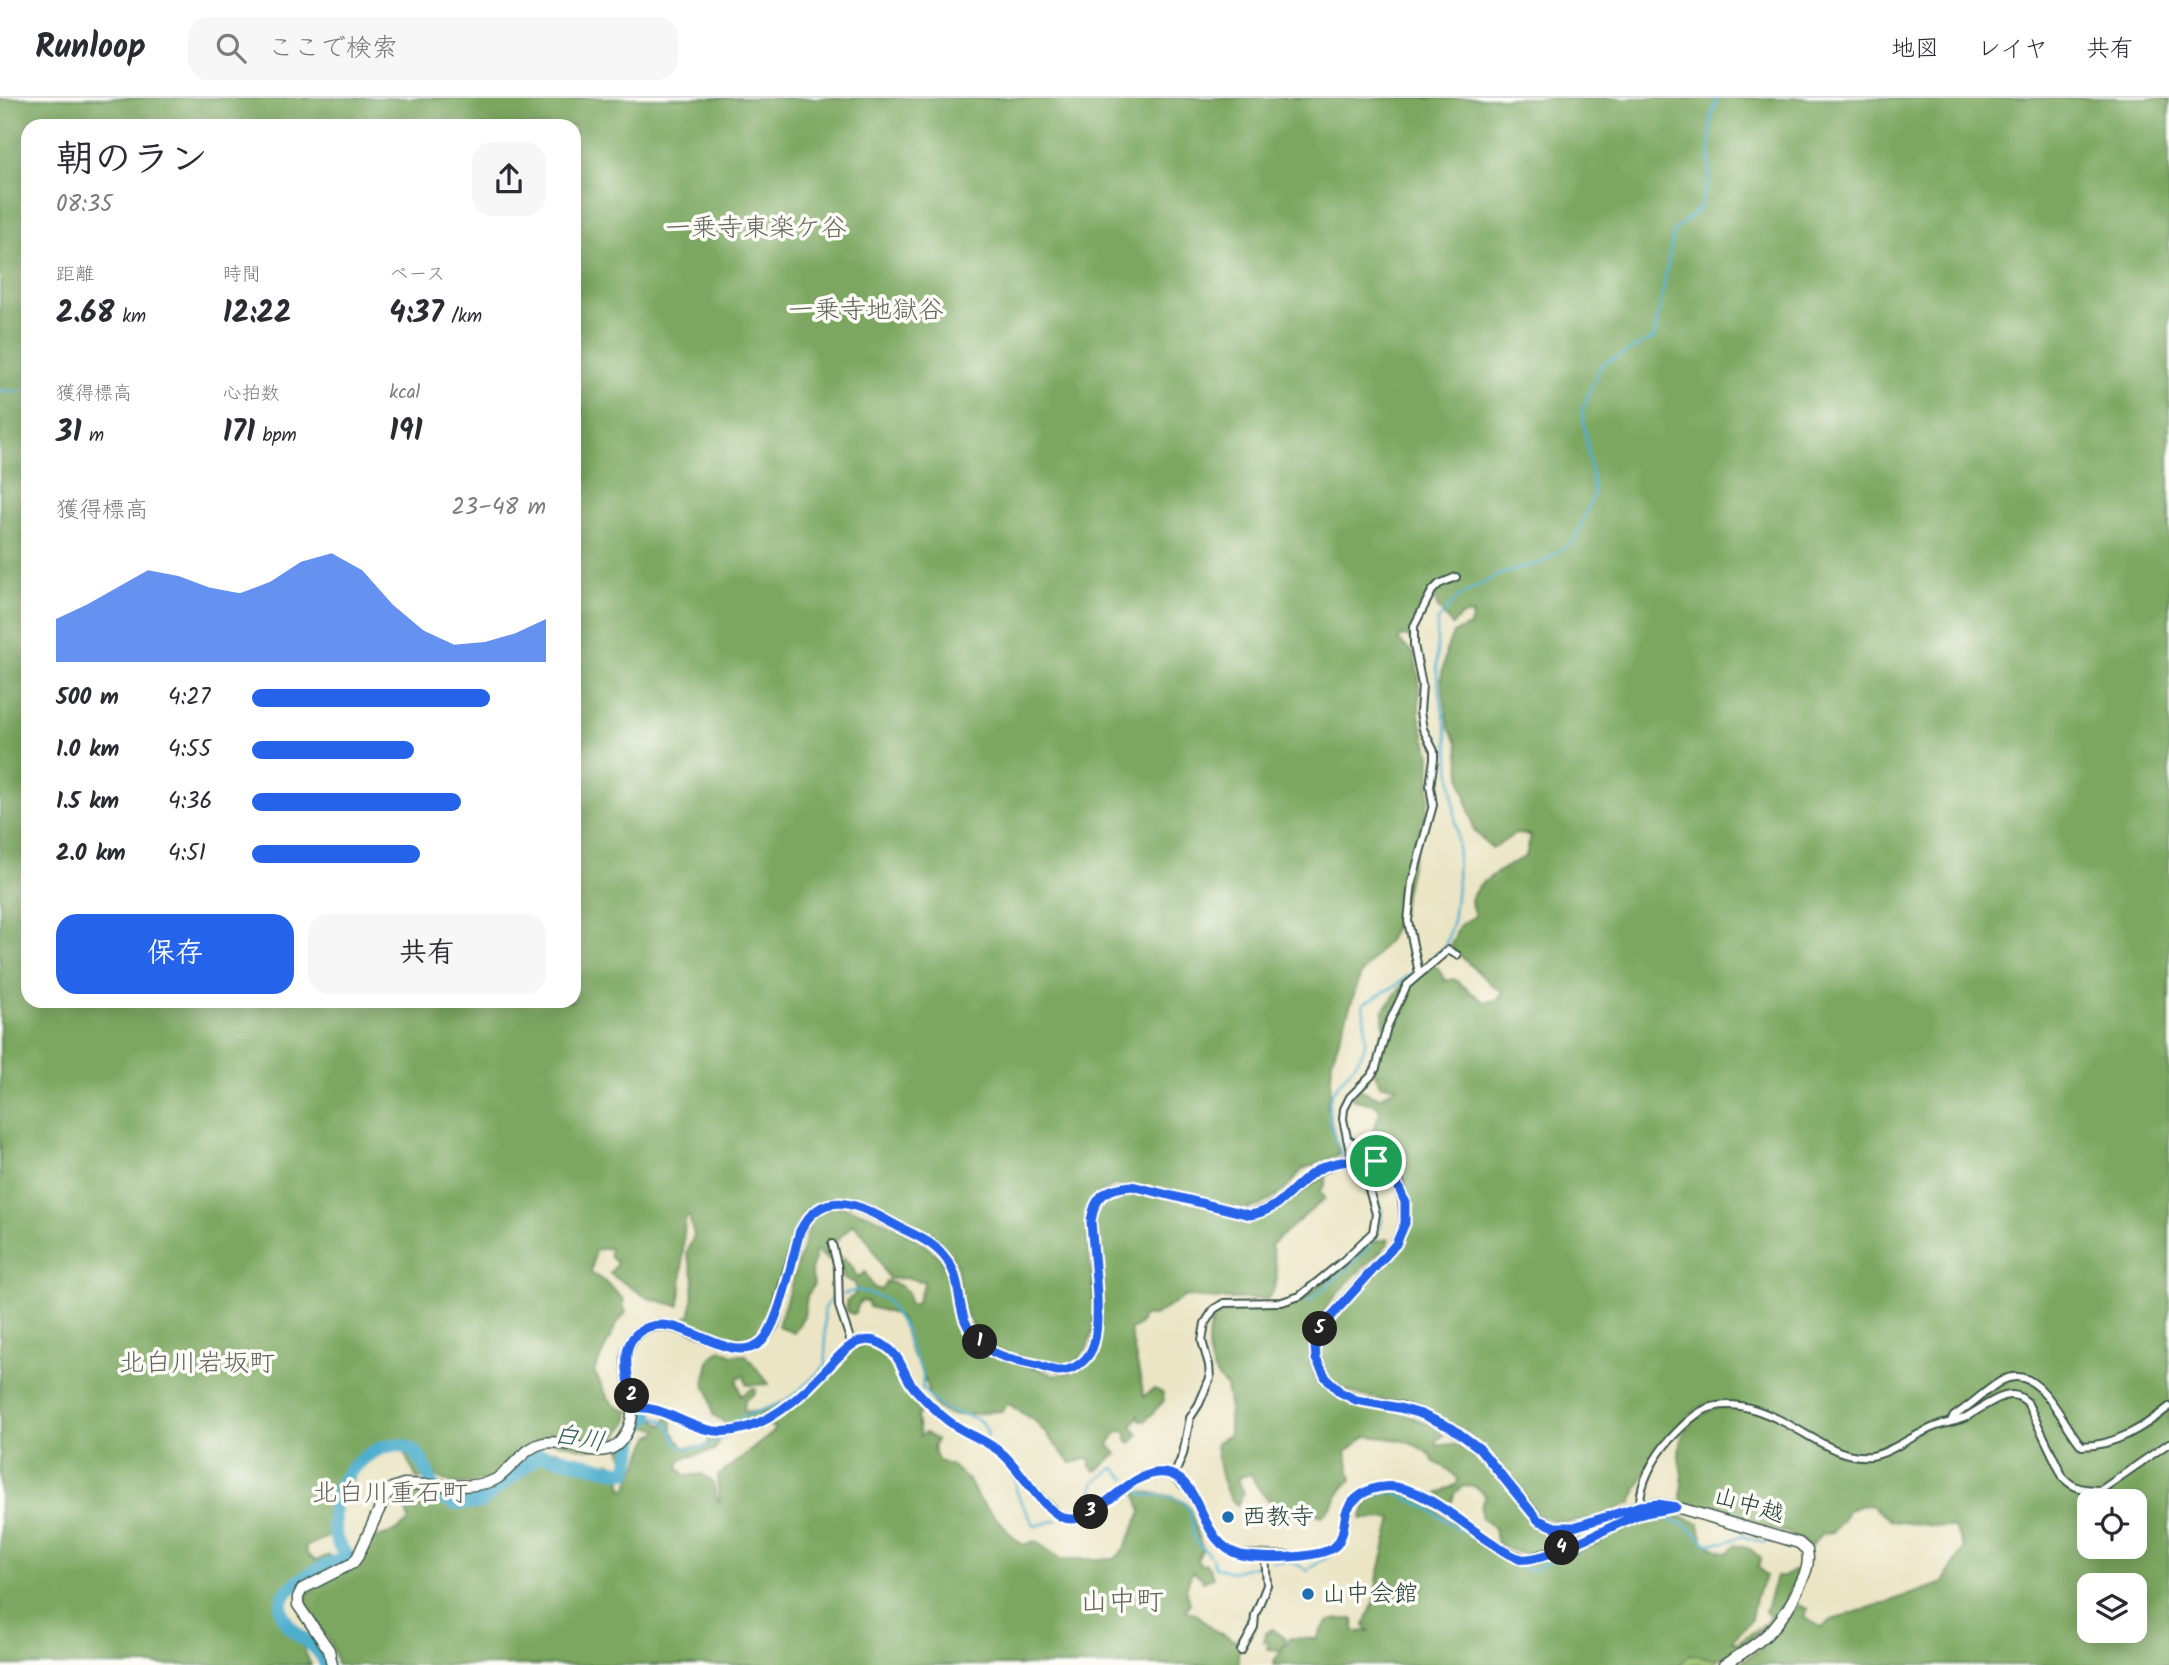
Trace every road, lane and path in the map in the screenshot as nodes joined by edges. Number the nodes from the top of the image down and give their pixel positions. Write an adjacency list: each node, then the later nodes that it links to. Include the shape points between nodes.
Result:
1 (1456, 577): 3 (street, via 1432,591 1415,626 1422,685 1420,712 1434,759 1433,805 1408,914)
2 (1457, 955): 3 (street, via 1448,950)
3 (1419, 974): 4 (street, via 1399,999 1371,1076 1344,1109)
4 (1348, 1139): 5 (street); 12 (street, via 1353,1166 1370,1190 1376,1214 1373,1232 1300,1296 1282,1302 1224,1303 1209,1314 1202,1341 1210,1378 1190,1418)
5 (1376, 1161): 9 (main road, bridge, via 1340,1162 1313,1172 1275,1206 1250,1215 1132,1186 1102,1195 1091,1221 1097,1319 1094,1345 1084,1361 1059,1371 984,1346 962,1315 956,1278 935,1246 859,1206 822,1205 800,1231 772,1327 761,1342 745,1349 728,1347 662,1324 636,1334 626,1359); 13 (main road, via 1397,1179 1405,1202 1405,1223 1396,1244 1319,1330 1316,1359 1326,1378 1356,1400 1421,1414 1452,1428 1479,1448 1538,1520 1555,1527 1574,1527)
6 (832, 1244): 7 (street, via 839,1306)
7 (852, 1345): 9 (street, via 796,1399 739,1429 711,1431 648,1406); 12 (street, via 874,1340 895,1353 912,1384 934,1408 958,1428 1004,1454 1061,1516 1082,1517 1144,1476)
8 (2169, 1407): 10 (street, via 2146,1426 2082,1446 2046,1393 2016,1378 2001,1381)
9 (634, 1408): 17 (main road, via 630,1426 609,1449 547,1442 534,1446 496,1479 482,1485 404,1484 392,1488 352,1563 302,1589 298,1597 298,1605 329,1650)
10 (1951, 1422): 11 (street, via 2006,1396 2020,1396 2063,1477 2088,1490 2101,1490); 13 (street, via 1931,1427 1874,1456 1853,1456 1836,1452 1760,1412 1726,1404 1703,1411 1665,1444 1643,1483)
11 (2169, 1443)
12 (1174, 1476): 15 (street, 山中越, via 1189,1490 1220,1543 1239,1554)
13 (1640, 1506): 14 (main road)
14 (1676, 1507): 15 (street, 山中越, via 1636,1516 1595,1536 1526,1559 1503,1550 1410,1490 1380,1487 1350,1505 1341,1538 1329,1550 1311,1556); 18 (main road, 山中越, via 1799,1543 1807,1550 1807,1568 1780,1622 1755,1646)
15 (1265, 1556): 16 (street, via 1267,1585)
16 (1241, 1651)
17 (332, 1665)
18 (1724, 1665)

